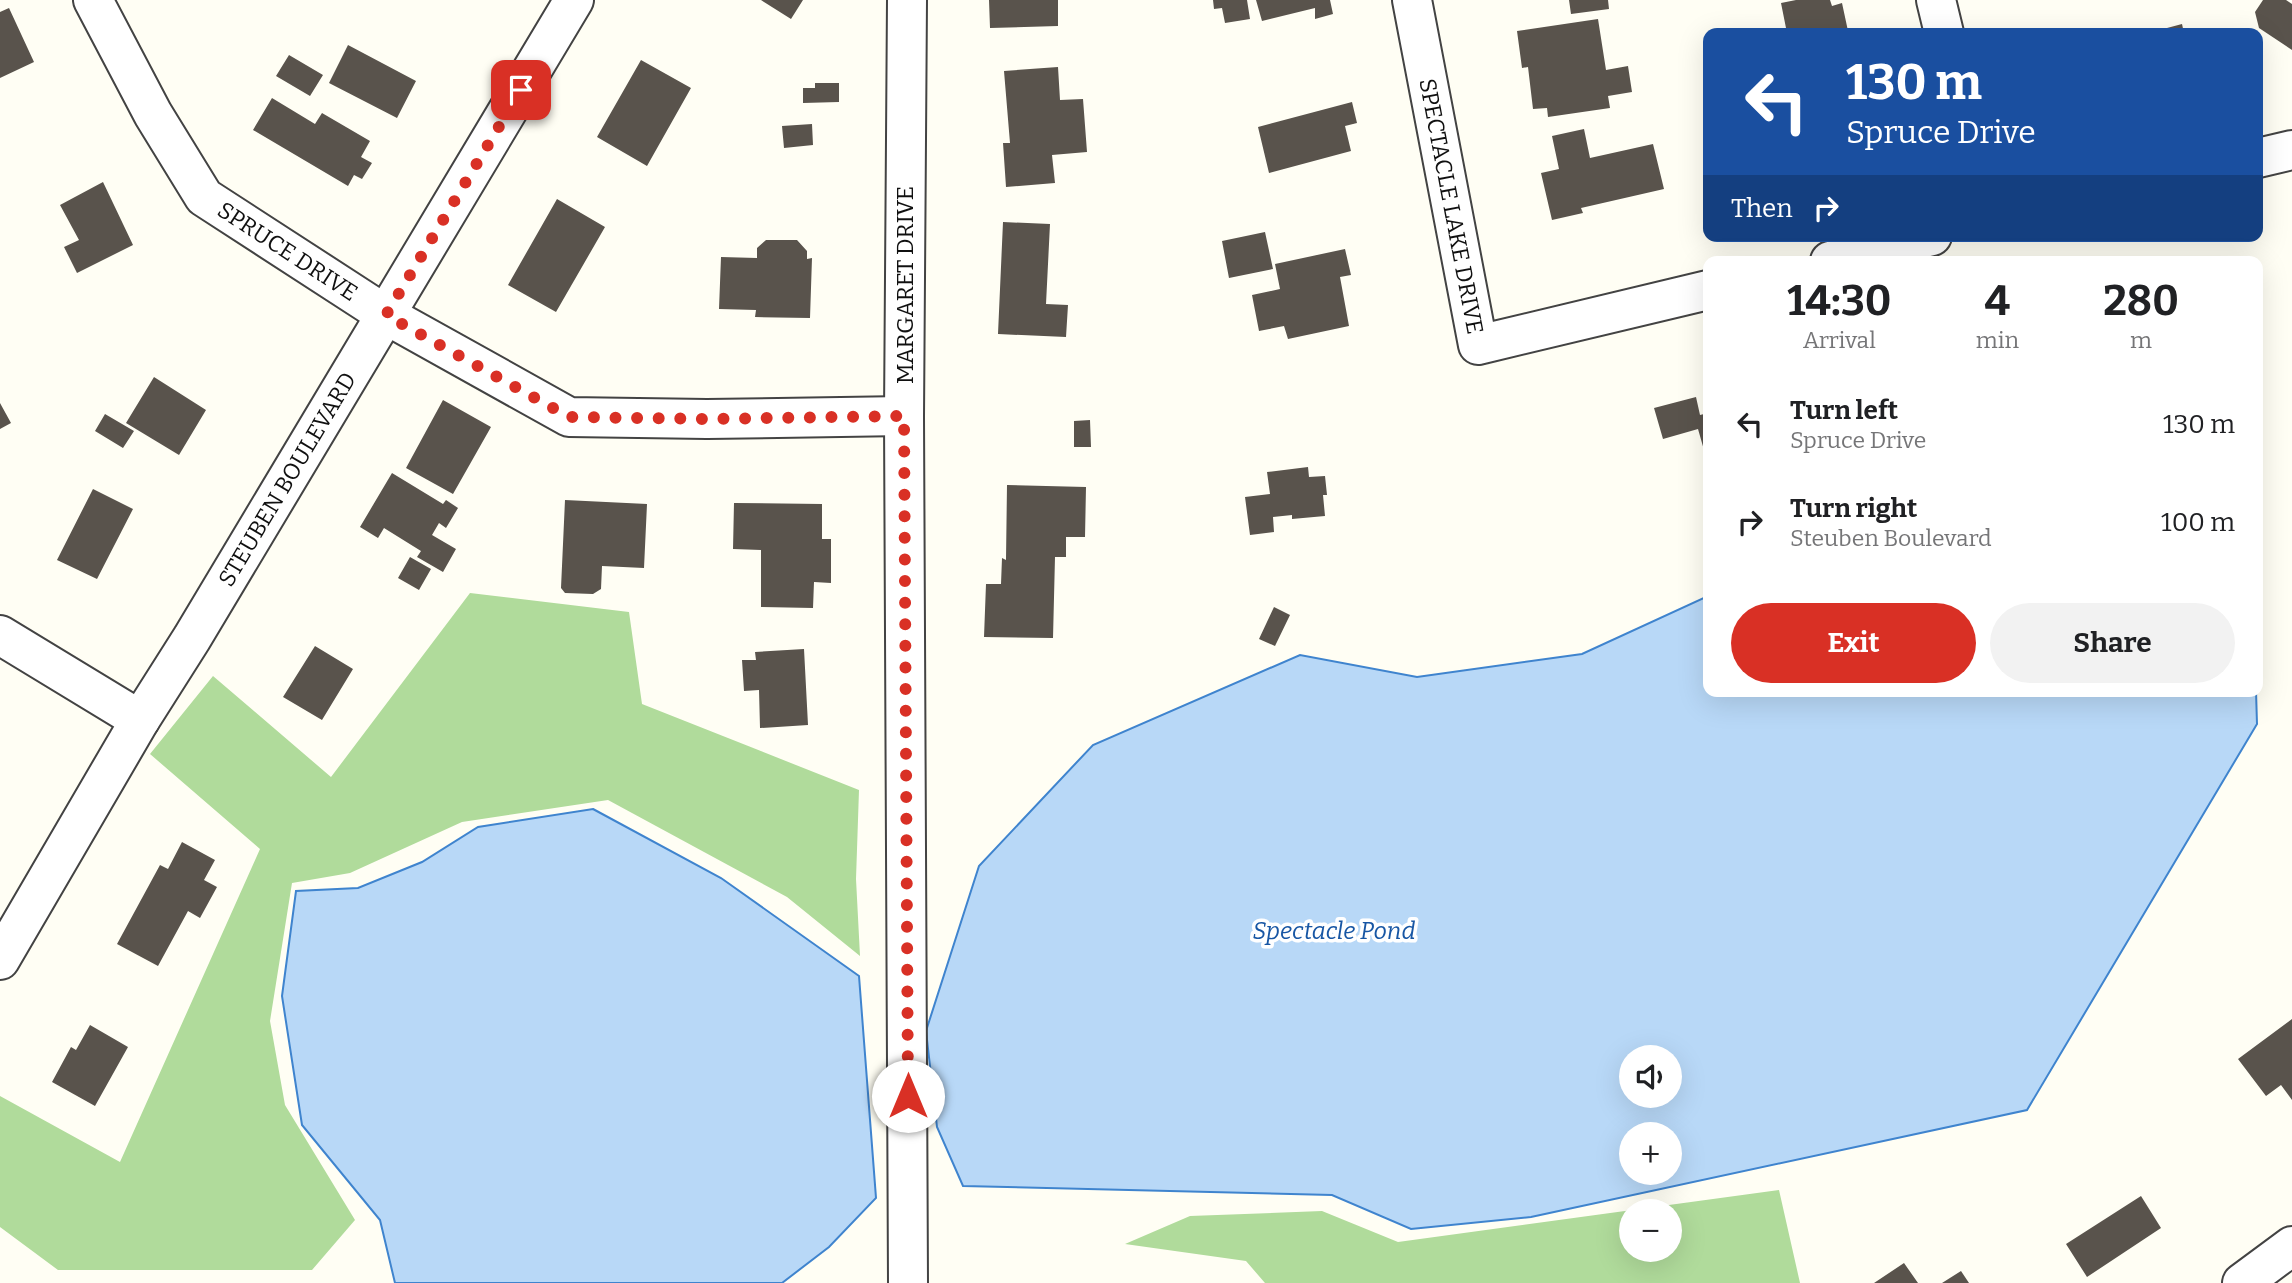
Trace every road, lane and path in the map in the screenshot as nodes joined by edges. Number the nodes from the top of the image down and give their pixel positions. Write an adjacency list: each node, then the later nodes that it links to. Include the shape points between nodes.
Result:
1 (93, 0): 12 (street, SPRUCE DRIVE, via 153,114 204,197)
2 (574, 0): 12 (street, STEUBEN BOULEVARD)
3 (907, 0): 13 (street, MARGARET DRIVE)
4 (1412, 0): 11 (street, SPECTACLE LAKE DRIVE, via 1478,345)
5 (1936, 0): 6 (street)
6 (1943, 28)
7 (2292, 150): 8 (street)
8 (2263, 157)
9 (1908, 242): 10 (street)
10 (1850, 256)
11 (1703, 291)
12 (386, 315): 13 (street, SPRUCE DRIVE, via 569,417); 15 (street, STEUBEN BOULEVARD)
13 (904, 416): 18 (street, MARGARET DRIVE)
14 (0, 635): 15 (street)
15 (140, 720): 16 (street, STEUBEN BOULEVARD)
16 (0, 960)
17 (2292, 1246): 19 (street)
18 (908, 1283)
19 (2242, 1283)

